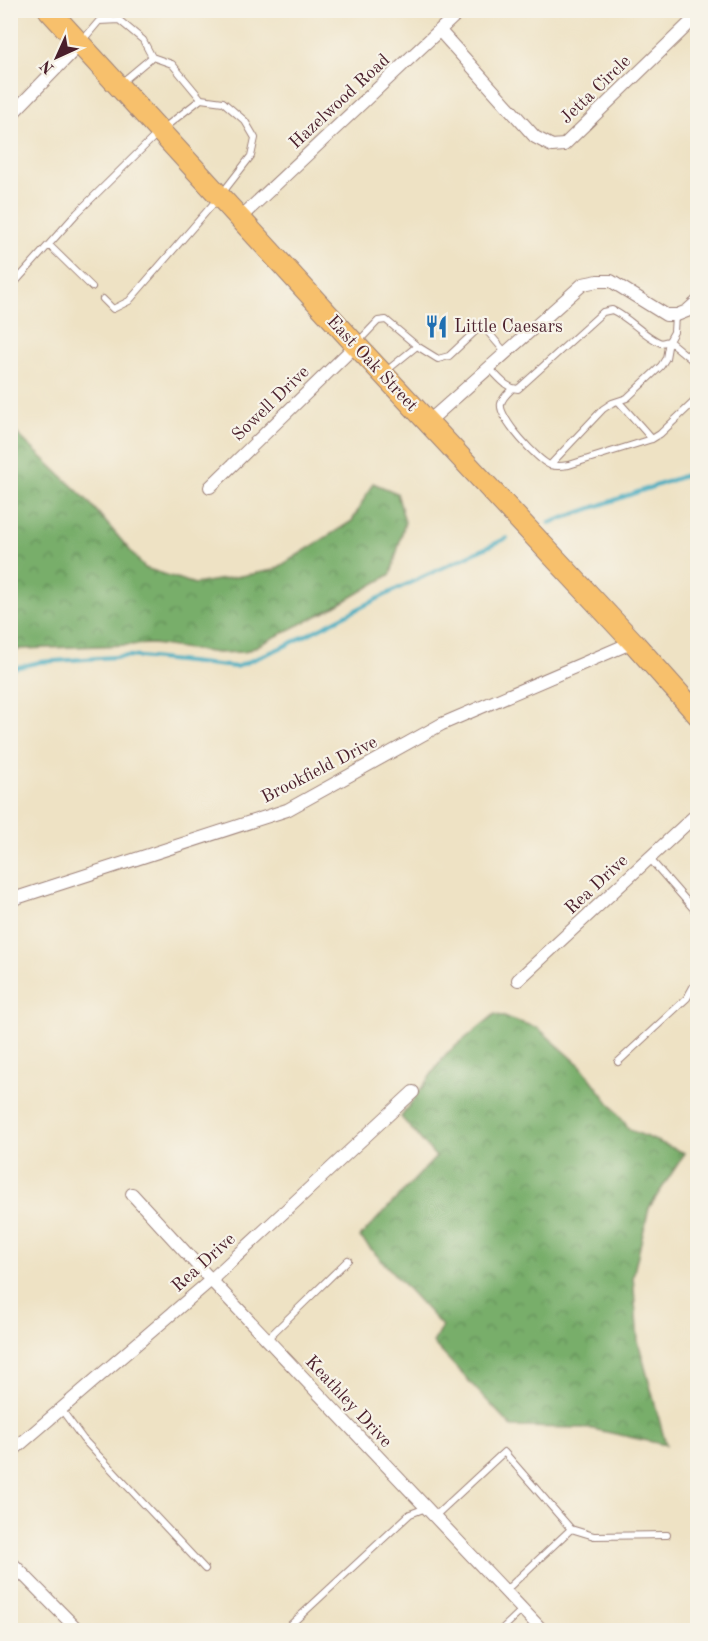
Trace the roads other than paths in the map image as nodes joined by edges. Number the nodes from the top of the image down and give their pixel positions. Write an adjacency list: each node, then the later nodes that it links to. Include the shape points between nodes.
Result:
1 (49, 10): 5 (highway, East Oak Street)
2 (461, 10): 4 (street, Hazelwood Road)
3 (698, 15): 4 (street, Jetta Circle, via 564,145 552,146 535,137)
4 (440, 31): 12 (street, Hazelwood Road)
5 (79, 45): 6 (lane, via 99,21 119,20 143,40); 7 (highway, East Oak Street); 9 (street)
6 (152, 57): 7 (lane); 8 (lane, via 172,64)
7 (118, 86): 10 (highway, East Oak Street)
8 (201, 99): 10 (lane); 11 (lane, via 223,102 245,121 255,138 251,156)
9 (10, 116)
10 (160, 131): 11 (highway, East Oak Street); 13 (lane)
11 (220, 196): 12 (highway, East Oak Street); 16 (lane, via 129,301 113,309)
12 (240, 218): 20 (highway, East Oak Street)
13 (49, 246): 14 (lane); 15 (lane)
14 (92, 287)
15 (10, 288)
16 (103, 299)
17 (698, 301): 18 (street)
18 (675, 315): 19 (lane); 22 (street, via 666,315 611,281 583,284)
19 (669, 340): 23 (lane); 26 (lane, via 661,343 649,338 622,314 603,312 523,386); 28 (lane, via 661,366)
20 (356, 345): 21 (lane, via 383,319); 25 (highway, East Oak Street); 32 (street, Sowell Drive)
21 (417, 346): 22 (lane, via 438,358 449,356 482,325); 25 (lane)
22 (505, 352): 24 (street)
23 (698, 365)
24 (489, 367): 26 (lane); 29 (street)
25 (383, 374): 29 (highway, East Oak Street)
26 (512, 389): 31 (lane, via 501,404 501,412 506,422)
27 (698, 398): 30 (lane)
28 (619, 402): 30 (lane); 31 (lane, via 603,409)
29 (428, 422): 33 (highway, East Oak Street)
30 (652, 439): 31 (lane, via 569,465)
31 (550, 465)
32 (210, 487)
33 (633, 642): 34 (highway, East Oak Street); 37 (street, Brookfield Drive, via 442,724 286,810)
34 (698, 714)
35 (698, 813): 36 (street, Rea Drive)
36 (650, 859): 38 (lane); 40 (street, Rea Drive)
37 (10, 900)
38 (698, 914)
39 (698, 978): 41 (lane, via 687,998)
40 (518, 980)
41 (618, 1062)
42 (413, 1092): 45 (street, Rea Drive)
43 (132, 1194): 45 (street, Keathley Drive)
44 (348, 1260): 46 (lane)
45 (211, 1281): 46 (street, Keathley Drive); 47 (street, Rea Drive)
46 (266, 1339): 49 (street, Keathley Drive)
47 (61, 1409): 48 (street, Rea Drive); 53 (lane, via 83,1439)
48 (10, 1453)
49 (430, 1512): 50 (lane, via 504,1452); 54 (street, Keathley Drive); 57 (lane, via 410,1514)
50 (571, 1528): 51 (lane, via 594,1536); 54 (lane)
51 (667, 1535)
52 (10, 1561): 56 (street)
53 (205, 1569)
54 (504, 1591): 55 (street, Keathley Drive)
55 (522, 1610): 58 (lane); 59 (street, Keathley Drive)
56 (78, 1630)
57 (285, 1630)
58 (501, 1630)
59 (542, 1630)

